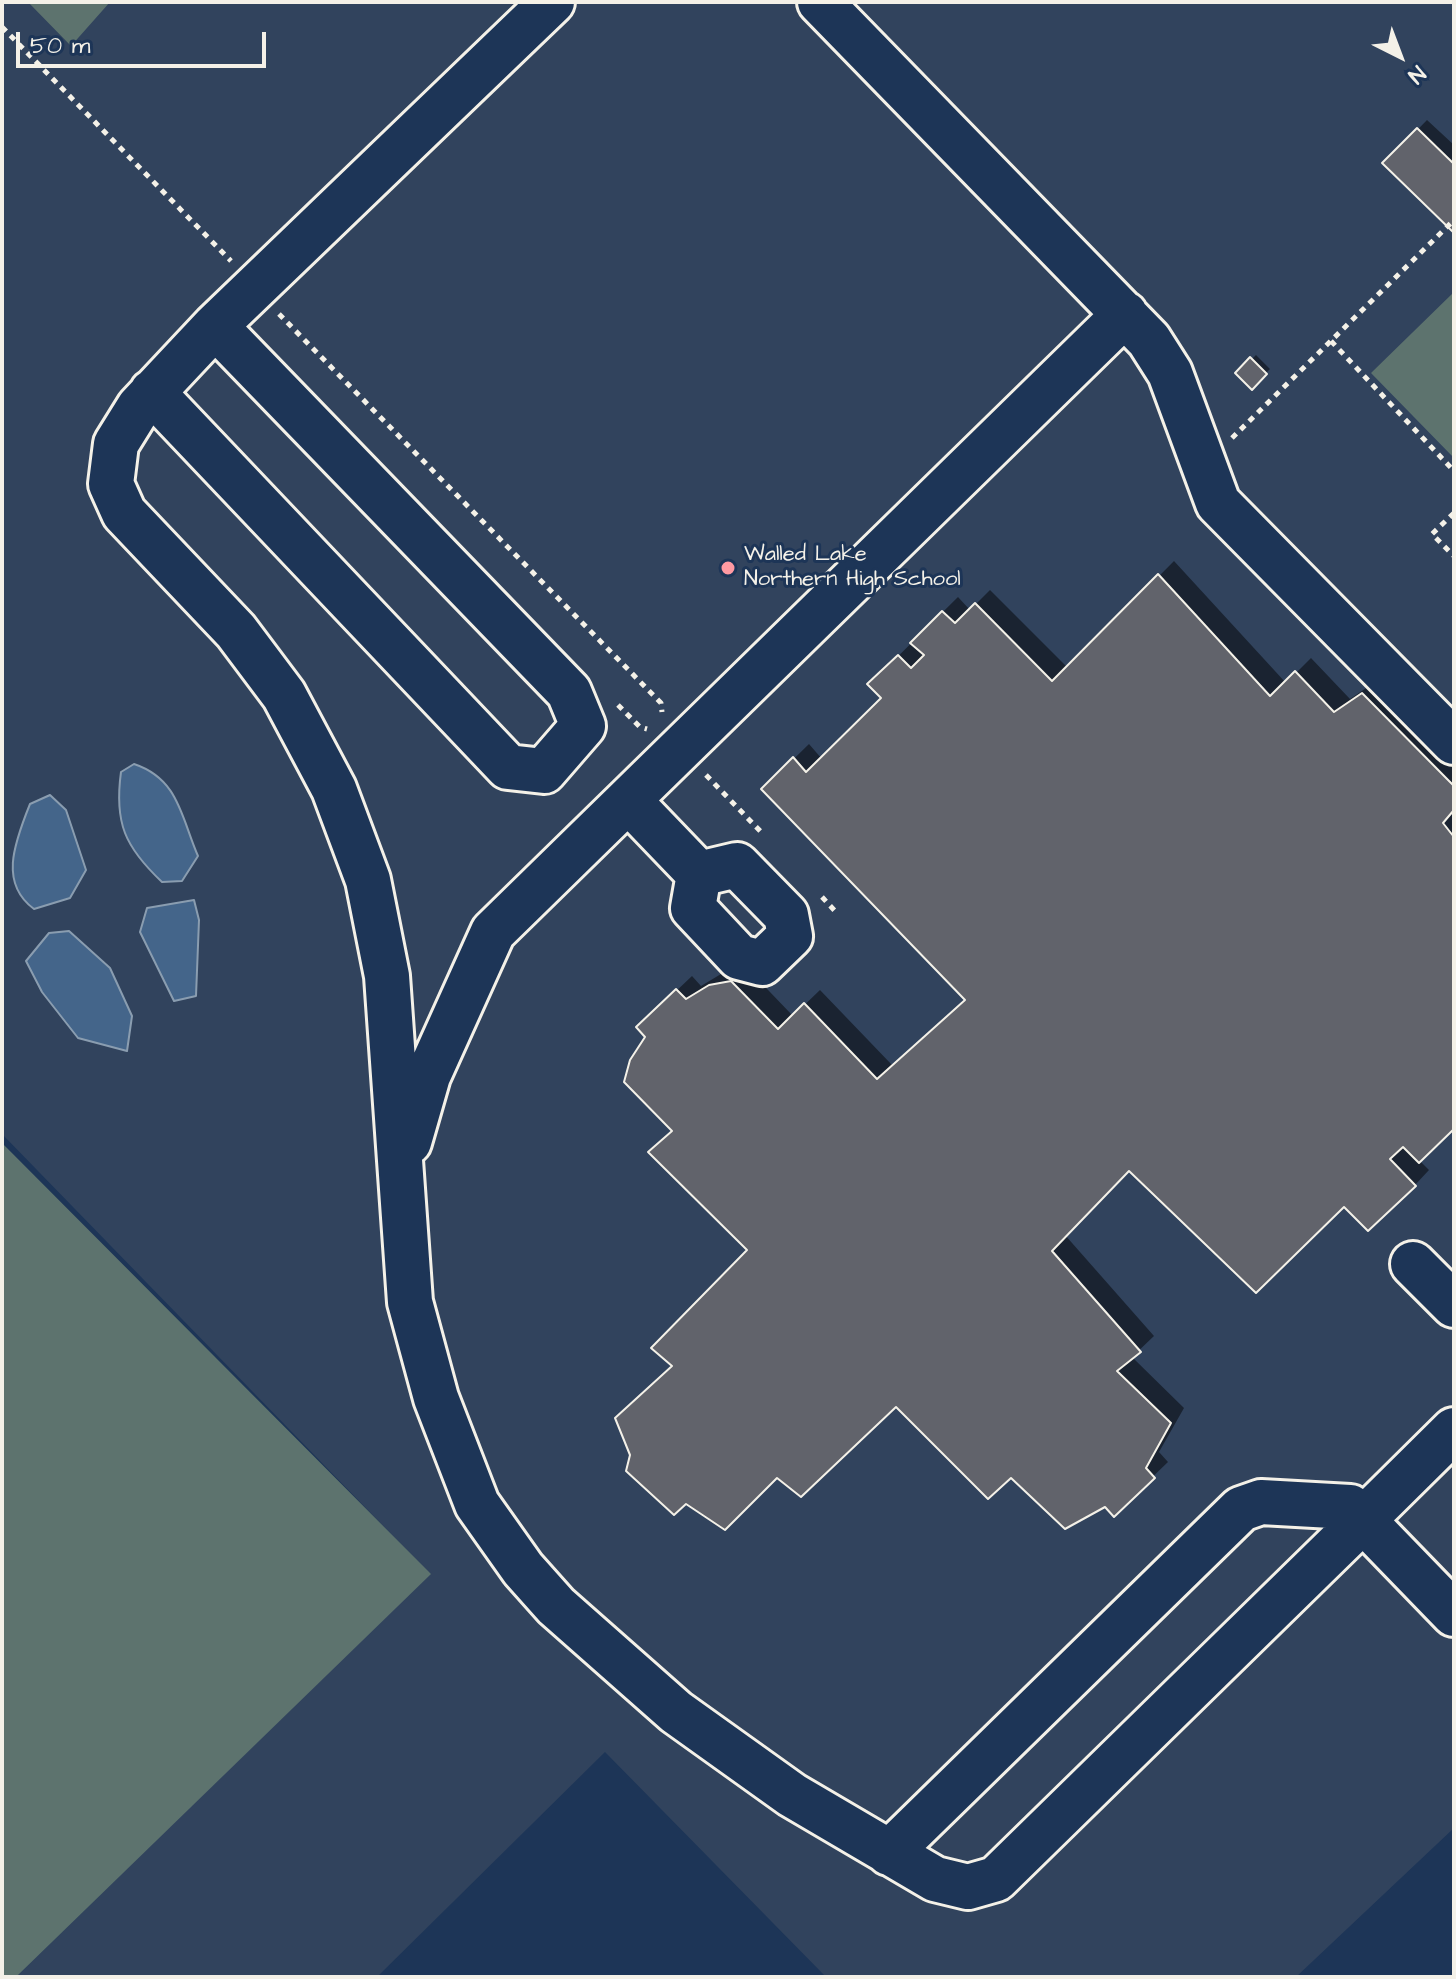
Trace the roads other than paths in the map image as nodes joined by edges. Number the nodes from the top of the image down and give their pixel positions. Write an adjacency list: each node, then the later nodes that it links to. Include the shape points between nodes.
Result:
1 (552, 2): 4 (lane)
2 (820, 2): 3 (lane)
3 (1125, 314): 6 (lane, via 1170,373 1218,503); 7 (lane)
4 (215, 326): 5 (lane); 5 (lane, via 569,692 583,726 544,771 508,767)
5 (152, 392): 9 (lane, via 116,444 111,484 124,513 236,631 284,695 334,789 368,880 387,976)
6 (1454, 742)
7 (628, 800): 8 (lane); 9 (lane, via 493,932 428,1076)
8 (699, 874)
9 (401, 1171): 15 (lane, via 410,1302 436,1398 477,1504 523,1569 556,1606 676,1712 792,1795)
10 (1413, 1264): 11 (lane)
11 (1454, 1305)
12 (1454, 1430): 13 (lane)
13 (1363, 1520): 14 (lane); 15 (lane, via 1350,1507 1261,1502 1241,1509); 15 (lane, via 996,1879 968,1887 935,1879)
14 (1454, 1614)
15 (889, 1853)

